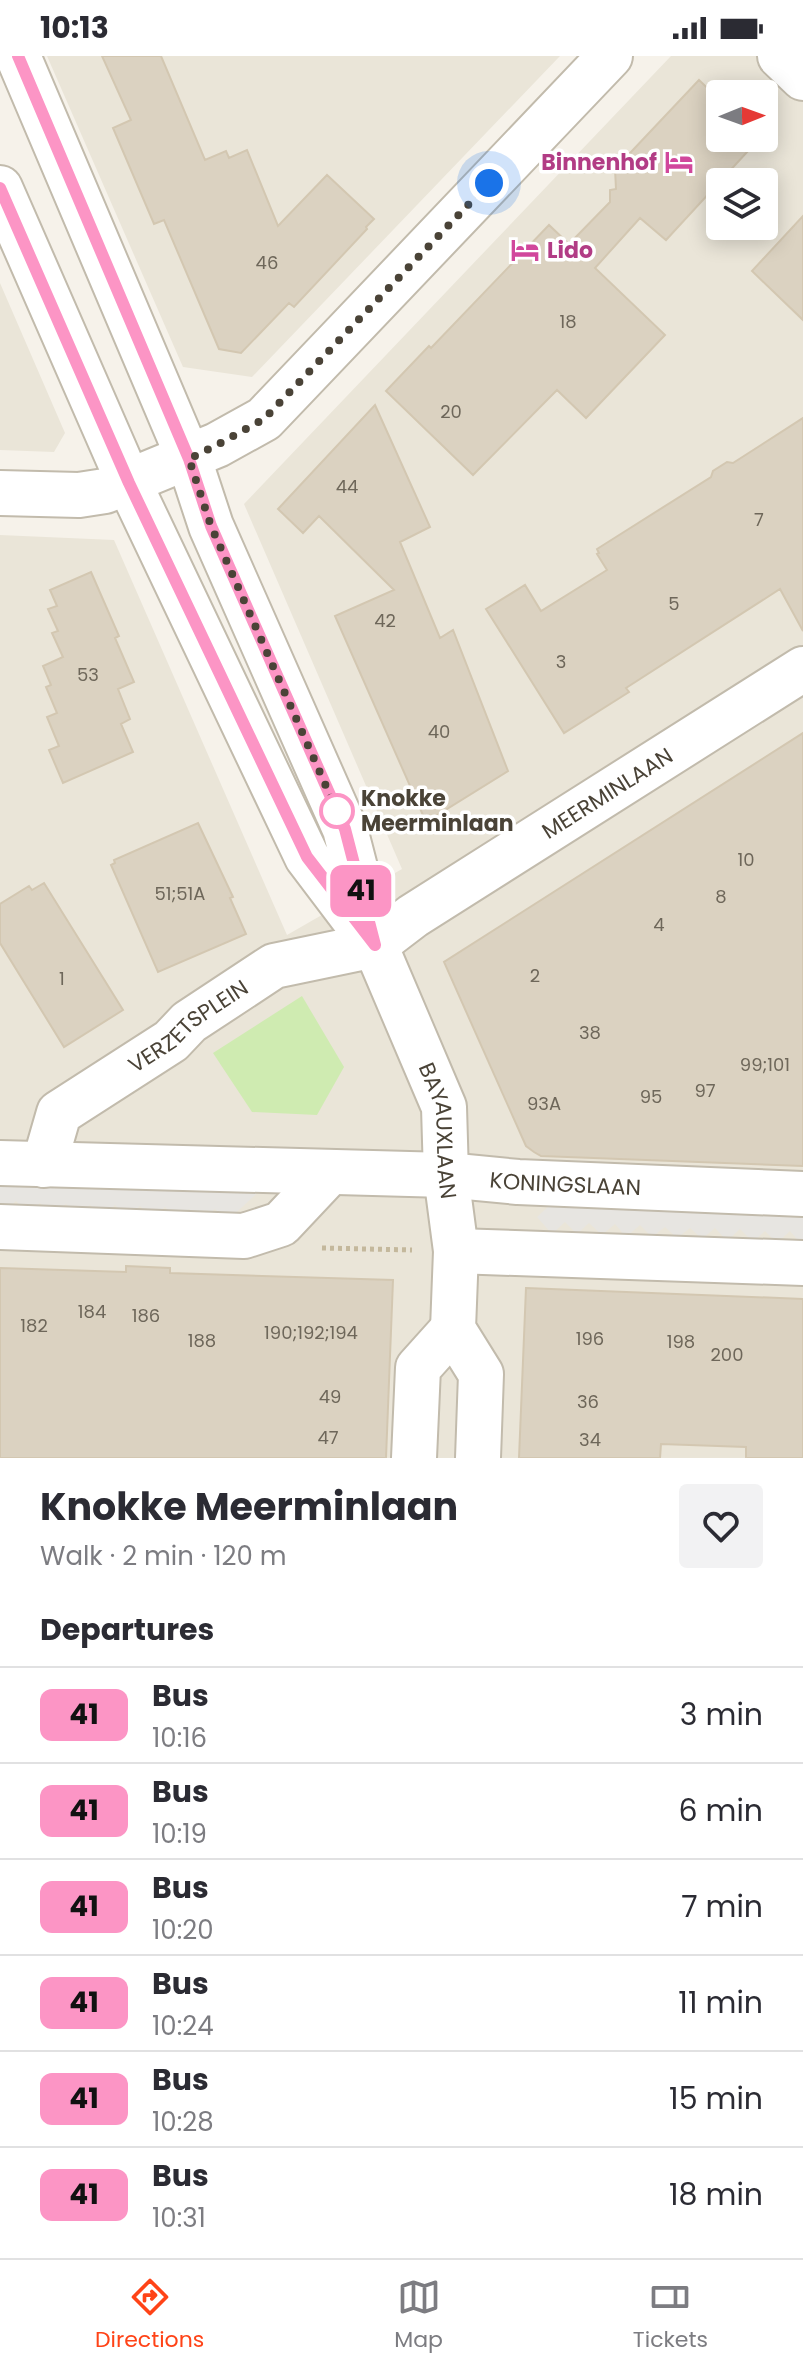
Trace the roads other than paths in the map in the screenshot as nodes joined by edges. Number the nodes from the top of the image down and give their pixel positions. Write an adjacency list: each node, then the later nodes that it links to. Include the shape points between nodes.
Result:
1 (18, 56): 6 (street, BAYAUXLAAN)
2 (610, 56): 6 (street, via 264,419)
3 (780, 56): 4 (street)
4 (803, 78)
5 (0, 188): 7 (street, BAYAUXLAAN)
6 (189, 459): 7 (street); 10 (street, BAYAUXLAAN, via 211,526 345,829)
7 (129, 483): 8 (street, via 79,495); 10 (street, BAYAUXLAAN, via 307,857)
8 (0, 493)
9 (803, 669): 10 (street, MEERMINLAAN)
10 (375, 945): 12 (street, VERZETSPLEIN, via 274,966 189,1022 171,1041 59,1113); 14 (street, BAYAUXLAAN, via 444,1107)
11 (0, 1163): 12 (street, KONINGSLAAN)
12 (44, 1165): 13 (street, KONINGSLAAN)
13 (329, 1173): 14 (street, KONINGSLAAN); 16 (street, via 281,1224 244,1236)
14 (446, 1175): 15 (street, KONINGSLAAN); 17 (street, BAYAUXLAAN)
15 (803, 1194)
16 (0, 1227)
17 (456, 1251): 18 (street); 19 (street, BAYAUXLAAN)
18 (803, 1263)
19 (453, 1329): 20 (street, via 418,1368); 21 (street, via 481,1374)
20 (414, 1458)
21 (478, 1458)

